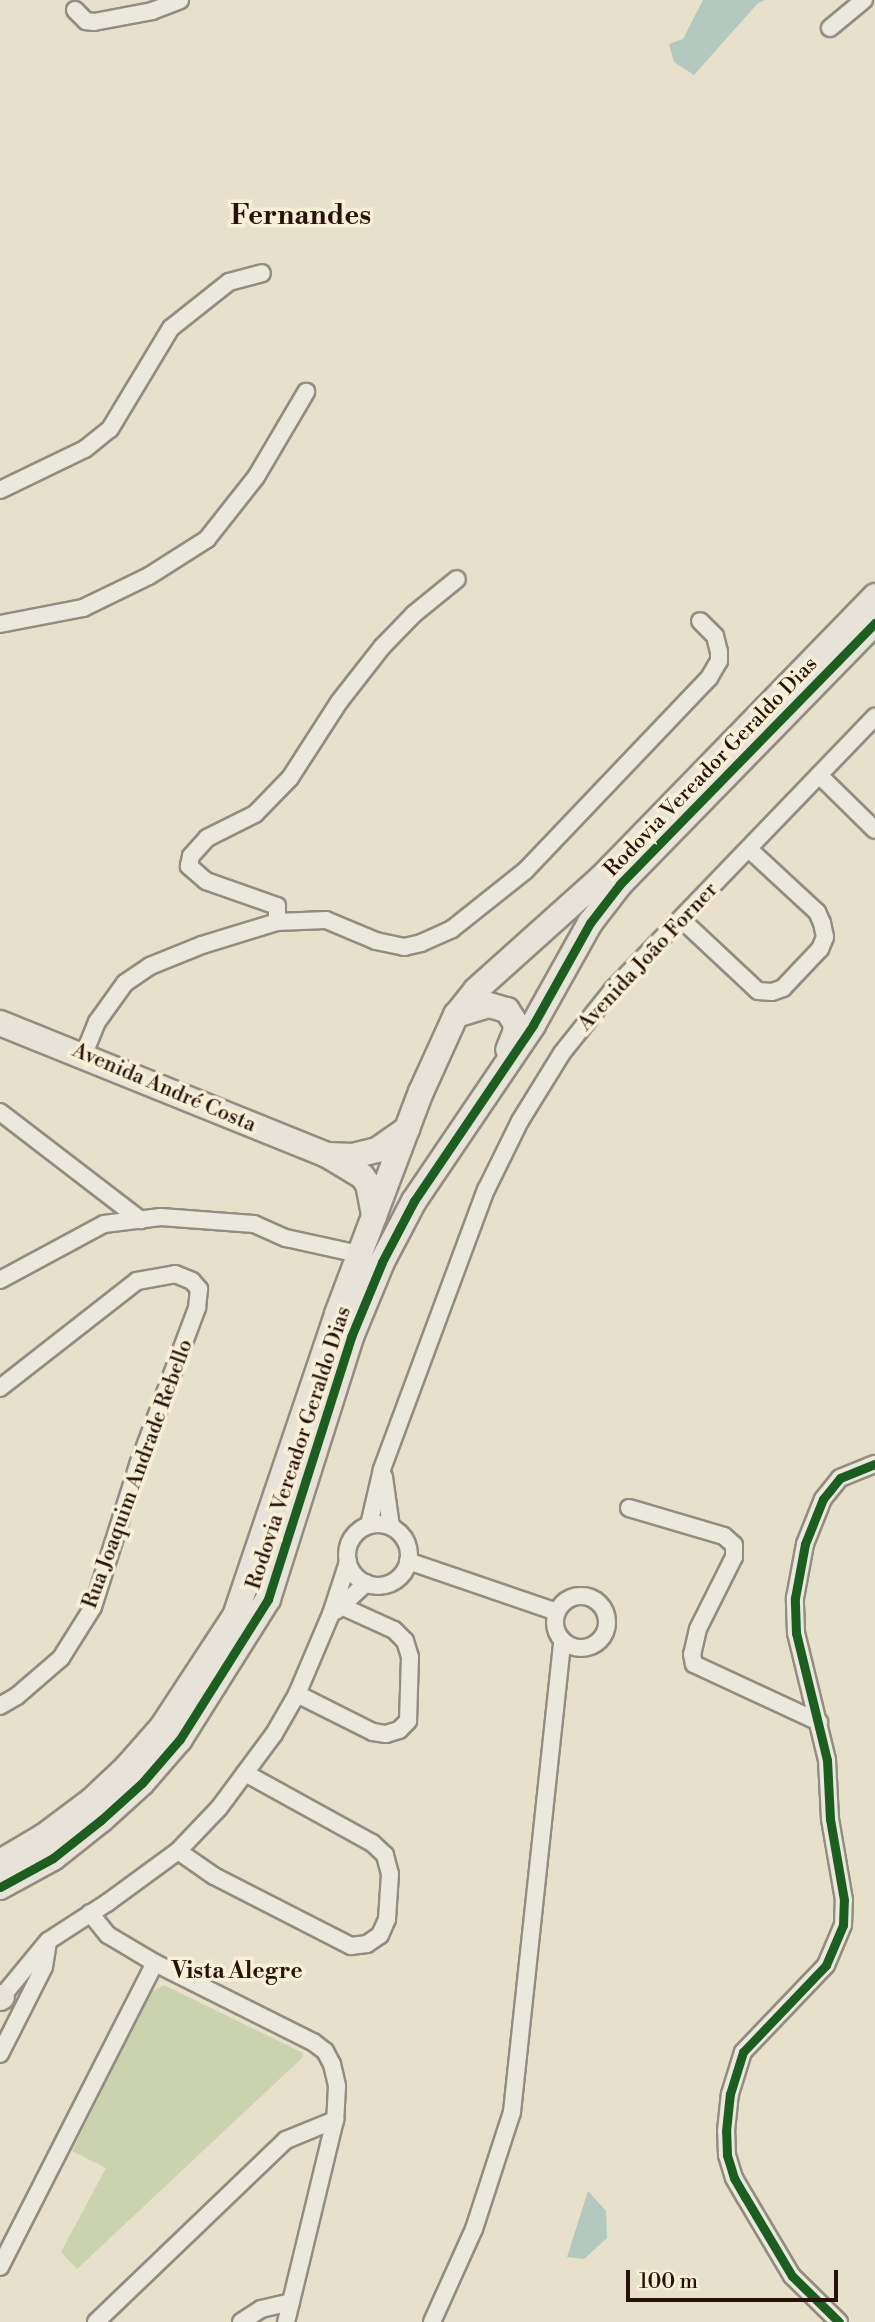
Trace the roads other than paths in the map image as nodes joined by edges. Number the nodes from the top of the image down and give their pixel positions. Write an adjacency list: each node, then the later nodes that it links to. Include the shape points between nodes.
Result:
1 (180, 0): 3 (street, via 152,11 94,22)
2 (864, 0): 4 (street)
3 (75, 10)
4 (830, 28)
5 (262, 273): 7 (street, via 229,282 171,328 110,429 85,449)
6 (306, 392): 12 (street, via 256,477 207,539 149,576 83,608)
7 (0, 490)
8 (457, 579): 18 (street, via 382,647 290,778 255,814 207,838 191,856 189,866 206,881 277,906)
9 (875, 596): 19 (main road, Rodovia Vereador Geraldo Dias, via 602,877 476,990)
10 (700, 621): 18 (street, via 715,636 719,652 709,678 525,871 452,929 404,947 376,941 327,920)
11 (875, 623): 22 (main road, Rodovia Vereador Geraldo Dias, via 620,884 590,923)
12 (0, 624)
13 (875, 717): 14 (street, Avenida João Forner)
14 (819, 775): 15 (street); 16 (street, Avenida João Forner)
15 (875, 830)
16 (749, 849): 17 (street, Avenida João Forner); 17 (street, via 817,912 822,923 825,937 820,949 783,988 758,990)
17 (681, 919): 32 (street, Avenida João Forner, via 612,989 562,1053 520,1121 486,1190)
18 (277, 922): 21 (street, via 150,965 125,983 97,1022)
19 (456, 1015): 22 (main road, via 489,1005 500,1006 512,1017 515,1033); 24 (main road, Rodovia Vereador Geraldo Dias)
20 (0, 1023): 21 (main road, Avenida André Costa)
21 (84, 1054): 25 (main road, Avenida André Costa)
22 (497, 1080): 50 (main road, Rodovia Vereador Geraldo Dias, via 414,1201 382,1262 351,1337 268,1600 218,1682 180,1739 142,1783 52,1858)
23 (0, 1112): 27 (street)
24 (407, 1129): 25 (main road, Avenida André Costa, via 377,1150 353,1156); 26 (main road, Rodovia Vereador Geraldo Dias)
25 (327, 1155): 26 (main road, Avenida André Costa, via 362,1176 368,1184)
26 (374, 1217): 28 (main road, Rodovia Vereador Geraldo Dias)
27 (141, 1220): 28 (street, via 162,1217 254,1224 286,1238); 29 (street, via 104,1224)
28 (359, 1254): 49 (main road, Rodovia Vereador Geraldo Dias, via 235,1616 162,1727 127,1767 92,1801)
29 (0, 1280)
30 (0, 1388): 45 (street, Rua Joaquim Andrade Rebello, via 137,1280 175,1274 199,1289 197,1308 139,1462 93,1607 61,1658)
31 (875, 1464): 46 (street, via 840,1479 823,1499 805,1544 795,1598 796,1633)
32 (382, 1469): 34 (street, Avenida João Forner); 35 (street, Avenida João Forner)
33 (629, 1508): 46 (street, via 724,1536 734,1545 734,1557 698,1629 694,1664)
34 (369, 1525): 35 (street); 37 (street, via 350,1542)
35 (391, 1527): 36 (street, via 405,1541)
36 (408, 1561): 38 (street, via 392,1582); 40 (street)
37 (348, 1562): 38 (street); 39 (street)
38 (366, 1583): 39 (street)
39 (336, 1610): 44 (street); 44 (street, via 394,1630 405,1641 410,1657 408,1721 393,1732 373,1732)
40 (557, 1612): 41 (street, via 555,1622); 42 (street, via 563,1603 582,1596 606,1612 606,1632 591,1647)
41 (562, 1641): 42 (street); 43 (street)
42 (581, 1648): 43 (street)
43 (560, 1668): 63 (street, via 512,2112 474,2229)
44 (296, 1694): 47 (street)
45 (0, 1706)
46 (820, 1722): 64 (street, via 844,1900 843,1925 826,1965 743,2052 730,2094 726,2130 730,2167 745,2197 792,2276)
47 (245, 1773): 48 (street); 48 (street, via 372,1843 385,1855 390,1874 387,1919 380,1935 367,1944 351,1946 214,1877)
48 (178, 1851): 51 (street)
49 (0, 1862)
50 (0, 1887)
51 (90, 1913): 52 (street); 53 (street, via 108,1935)
52 (48, 1941): 54 (street); 56 (street, via 44,1967)
53 (155, 1963): 57 (street, via 326,2051 337,2086); 58 (street)
54 (1, 1998)
55 (0, 2023): 56 (street)
56 (4, 2047)
57 (335, 2120): 59 (street); 60 (street, via 286,2140)
58 (0, 2267)
59 (291, 2302): 61 (street, via 261,2309); 62 (street)
60 (96, 2322)
61 (241, 2322)
62 (286, 2322)
63 (432, 2322)
64 (839, 2322)

